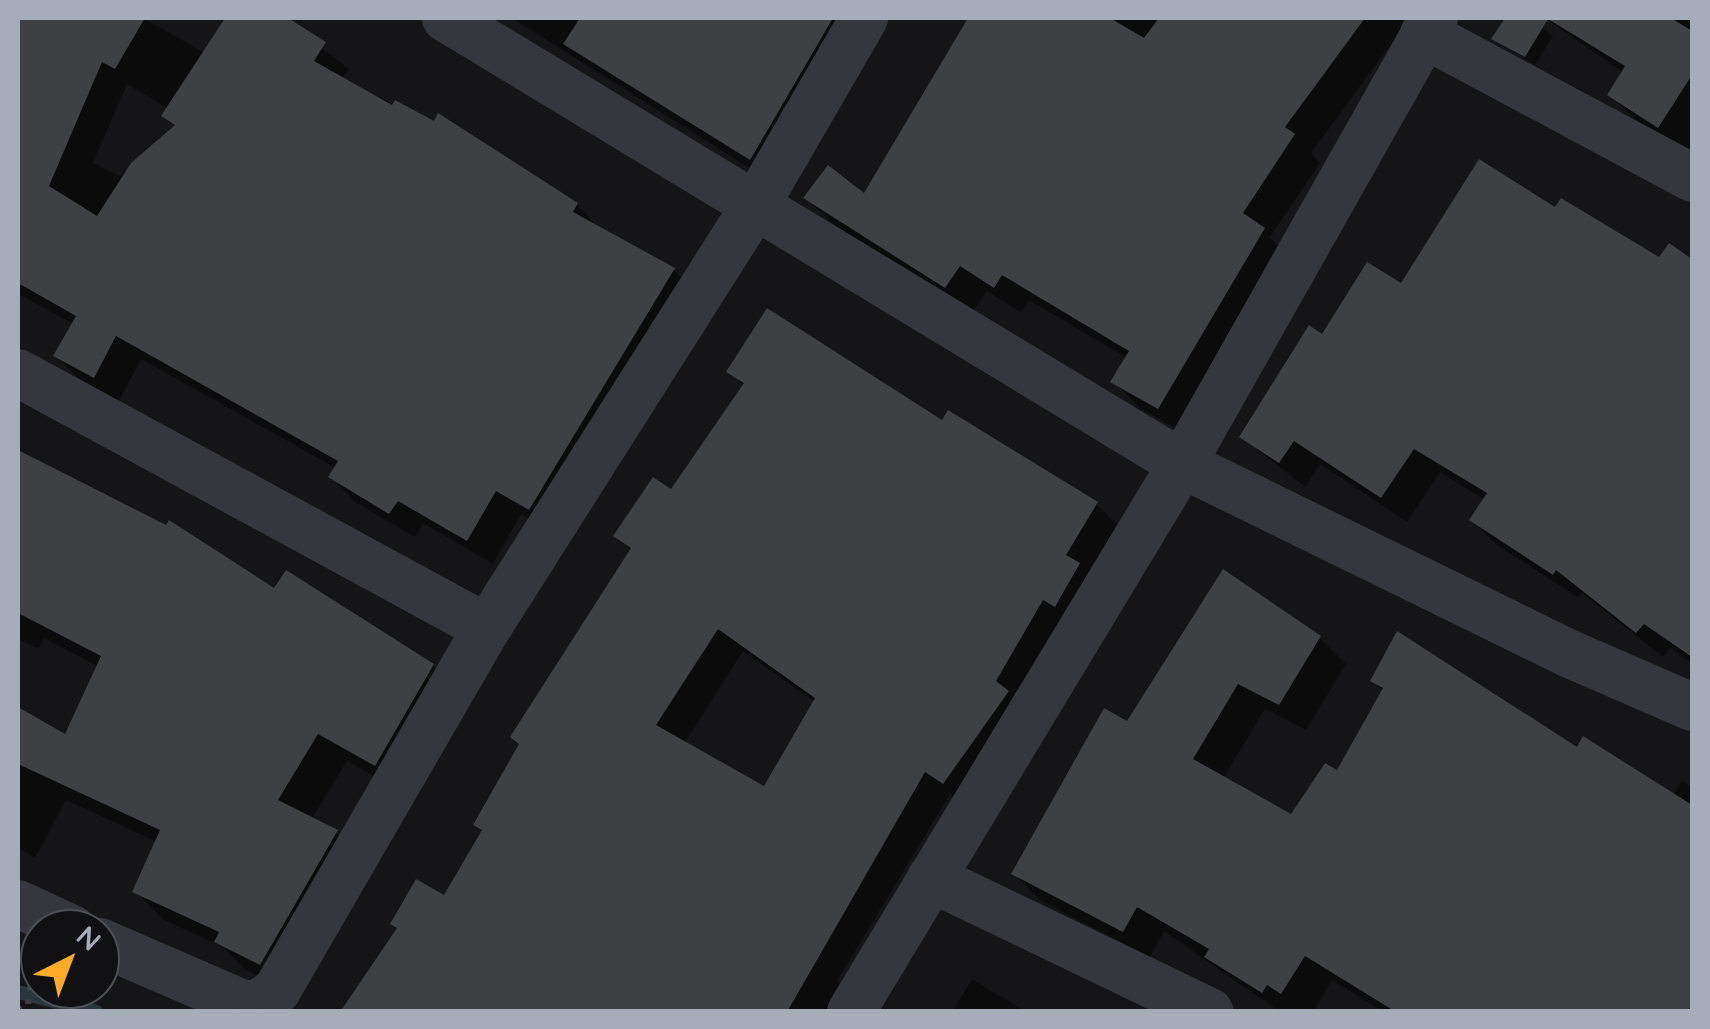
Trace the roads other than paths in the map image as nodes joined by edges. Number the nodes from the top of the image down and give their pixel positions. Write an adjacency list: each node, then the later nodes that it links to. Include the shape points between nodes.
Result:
1 (446, 18): 5 (street)
2 (864, 18): 5 (street)
3 (1429, 26): 4 (street); 7 (street)
4 (1692, 178)
5 (754, 208): 7 (street); 8 (street)
6 (18, 372): 8 (street)
7 (1182, 464): 9 (street); 10 (street)
8 (487, 628): 11 (street, via 277,990 256,1006 240,1003)
9 (1692, 707)
10 (931, 878): 12 (street); 13 (street)
11 (120, 951)
12 (851, 1012)
13 (1209, 1012)

